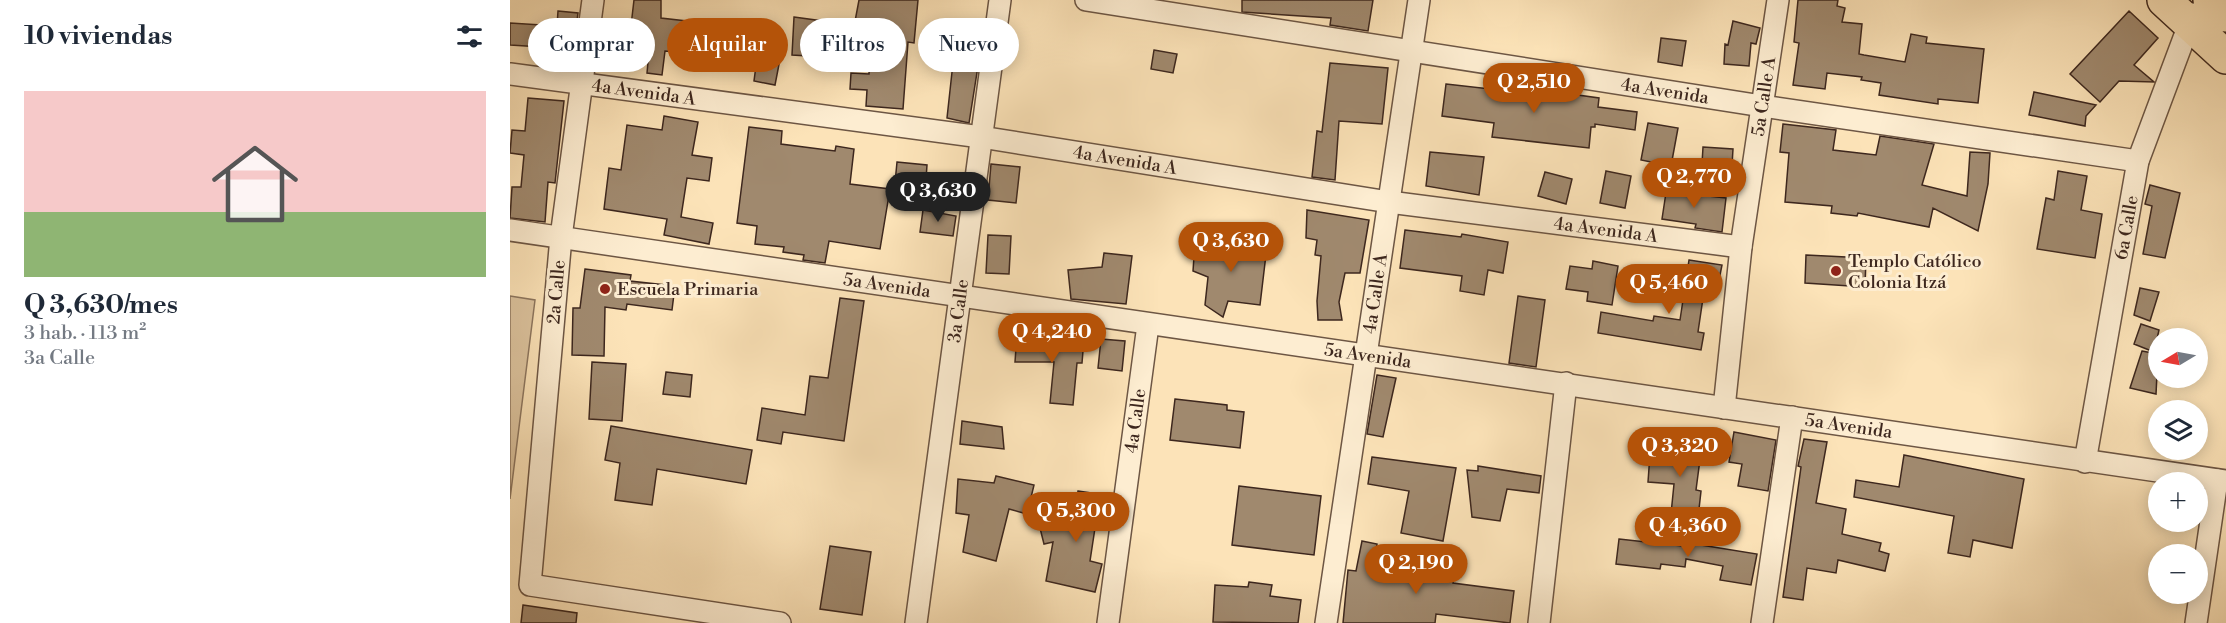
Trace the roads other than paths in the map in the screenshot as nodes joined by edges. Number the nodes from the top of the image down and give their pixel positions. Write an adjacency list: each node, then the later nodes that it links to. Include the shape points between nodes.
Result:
1 (593, 0): 12 (street, 2a Calle)
2 (1000, 0): 14 (street, 3a Calle)
3 (1086, 0): 9 (street, 4a Avenida)
4 (1419, 0): 9 (street, 4a Calle A)
5 (1778, 0): 13 (street, 5a Calle A)
6 (2164, 0): 7 (main road)
7 (2200, 8): 8 (main road); 10 (main road); 15 (street, 6a Calle)
8 (2226, 15)
9 (1411, 51): 13 (street, 4a Avenida); 16 (street, 4a Calle A)
10 (2226, 57)
11 (510, 74): 12 (street, 4a Avenida A)
12 (582, 85): 14 (street, 4a Avenida A); 18 (street, 2a Calle)
13 (1762, 106): 15 (street, 4a Avenida); 19 (street, 5a Calle A)
14 (981, 137): 16 (street, 4a Avenida A); 20 (street, 3a Calle)
15 (2138, 161): 26 (street, 6a Calle)
16 (1389, 202): 19 (street, 4a Avenida A); 22 (street, 4a Calle A)
17 (510, 230): 18 (street, 5a Avenida)
18 (561, 237): 20 (street, 5a Avenida); 28 (street, 2a Calle, via 530,585)
19 (1741, 247): 24 (street, 5a Calle A)
20 (958, 293): 21 (street, 5a Avenida); 29 (street, 3a Calle)
21 (1148, 325): 22 (street, 5a Avenida); 30 (street, 4a Calle)
22 (1365, 354): 23 (street, 5a Avenida); 31 (street, 4a Calle A)
23 (1566, 383): 24 (street, 5a Avenida); 32 (street)
24 (1724, 408): 25 (street, 5a Avenida)
25 (1792, 417): 26 (street, 5a Avenida); 33 (street)
26 (2085, 462): 27 (street, 5a Avenida)
27 (2222, 480): 34 (street)
28 (780, 623)
29 (916, 623)
30 (1108, 623)
31 (1326, 623)
32 (1539, 623)
33 (1762, 623)
34 (2196, 623)

